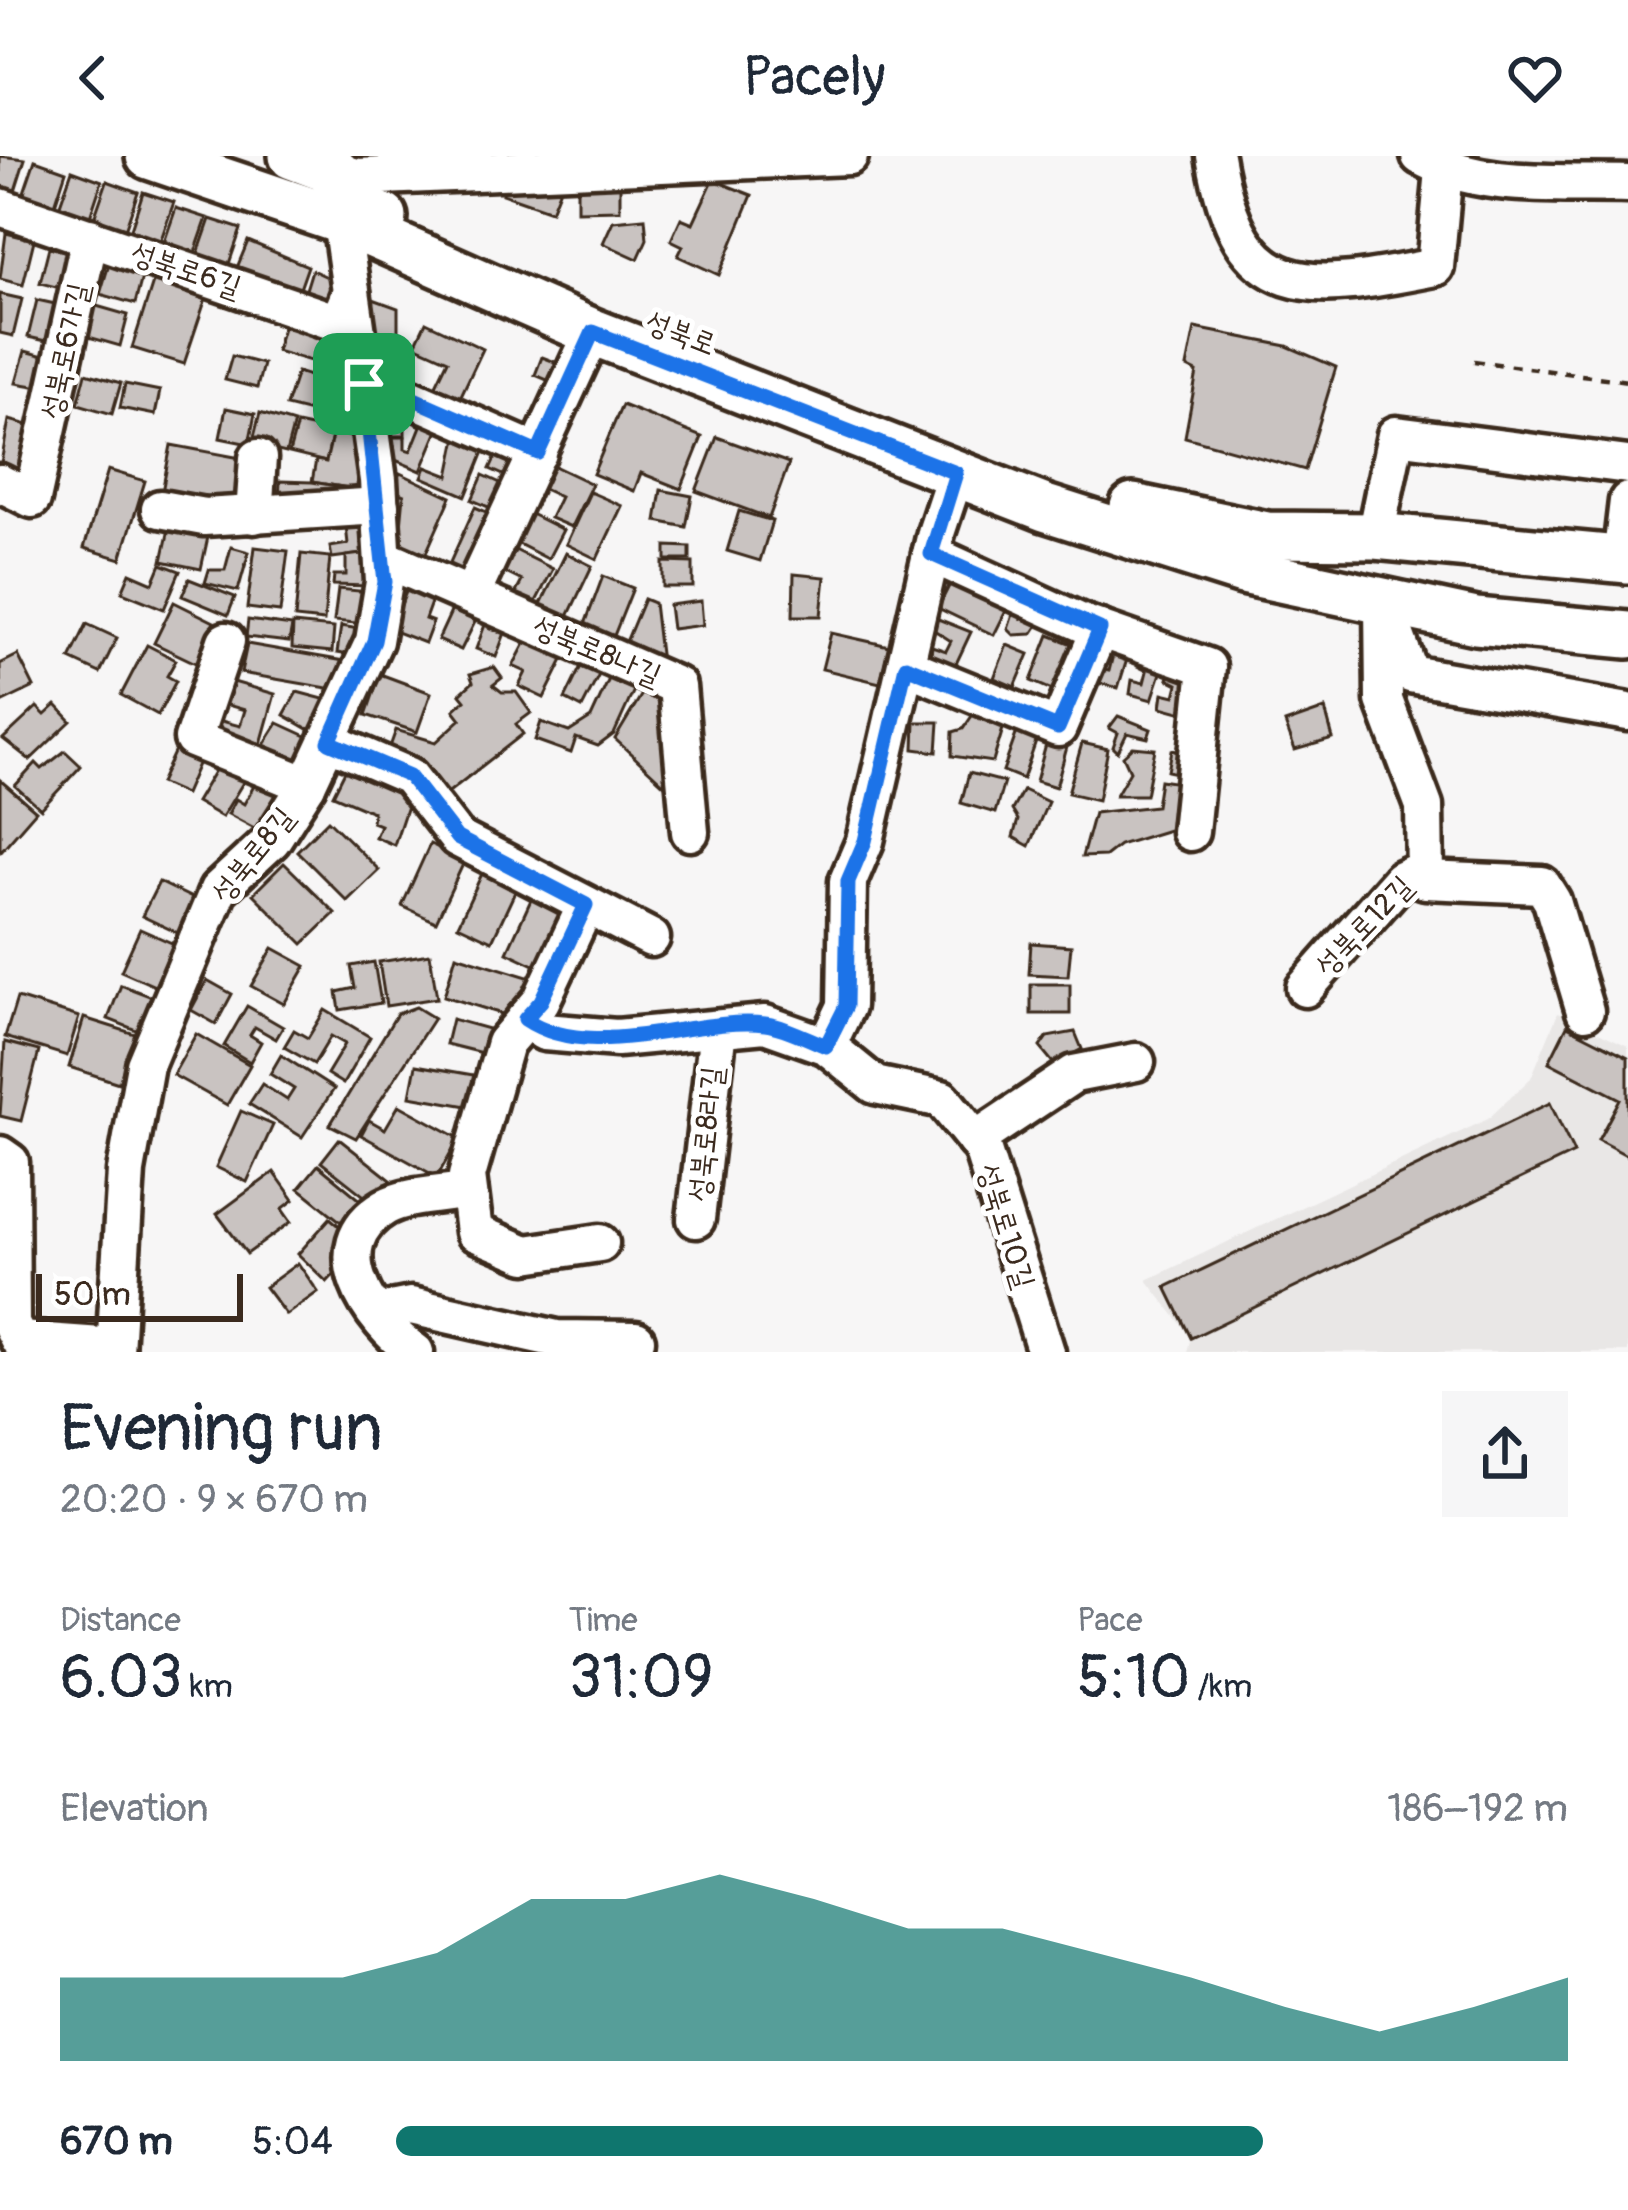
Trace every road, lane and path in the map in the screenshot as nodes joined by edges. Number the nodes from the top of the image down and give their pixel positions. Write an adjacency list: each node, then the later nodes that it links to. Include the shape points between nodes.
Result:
1 (149, 156): 9 (main road, 성북로)
2 (292, 156): 7 (main road, 성북로)
3 (849, 156): 5 (street)
4 (1215, 156): 6 (street, via 1225,212 1246,253 1280,276 1351,284 1435,267)
5 (807, 158): 7 (street, via 358,177)
6 (1432, 163): 8 (street, via 1523,181)
7 (334, 165): 9 (main road); 27 (main road, 성북로, via 338,199 970,453 1156,515 1267,535)
8 (1628, 184)
9 (255, 190): 11 (main road, 성북로)
10 (0, 207): 12 (street, 성북로6길)
11 (341, 221): 13 (street, 성북로8길); 14 (main road, 성북로)
12 (90, 237): 13 (street, 성북로6길, via 338,323); 22 (street, 성북로6가길, via 32,499)
13 (351, 291): 17 (street, 성북로8길)
14 (593, 332): 18 (street); 21 (main road, 성북로)
15 (1474, 361): 16 (path)
16 (1628, 381)
17 (364, 384): 18 (street); 24 (street, 성북로8길)
18 (538, 453): 31 (street)
19 (257, 458): 26 (street)
20 (1628, 465): 27 (street, via 1396,435)
21 (956, 473): 28 (street); 32 (main road, 성북로, via 1243,571)
22 (0, 483)
23 (1628, 501): 30 (street)
24 (380, 506): 26 (street); 29 (street, 성북로8길)
25 (160, 509): 26 (street)
26 (254, 515)
27 (1375, 536): 30 (main road, 성북로)
28 (931, 554): 33 (street); 36 (street)
29 (383, 558): 31 (street, 성북로8나길); 38 (street, 성북로8길, via 374,641)
30 (1624, 560)
31 (471, 596): 40 (street, 성북로8나길, via 677,686)
32 (1383, 601): 34 (main road, 성북로, via 1476,621); 37 (street, via 1410,674); 42 (street, 성북로12길, via 1384,700 1424,806)
33 (1100, 629): 36 (street, via 1058,728); 41 (street, via 1207,667)
34 (1628, 635)
35 (226, 641): 39 (street, via 194,739)
36 (906, 666): 49 (street, via 848,881 846,1006)
37 (1628, 712)
38 (329, 742): 39 (street, 성북로8길); 43 (street, via 409,776 457,838)
39 (307, 785): 58 (street, 성북로8길, via 272,840 218,890 145,1065 126,1172)
40 (690, 832)
41 (1190, 832)
42 (1425, 868): 45 (street, 성북로12길, via 1401,879); 46 (street, 성북로12길, via 1425,880 1542,885)
43 (586, 905): 44 (street); 47 (street)
44 (651, 938)
45 (1306, 988)
46 (1585, 1011)
47 (525, 1019): 48 (street, 성북로8라길, via 544,1032 617,1038); 53 (street, via 505,1043 466,1176)
48 (718, 1029): 49 (street, 성북로10길, via 765,1024); 54 (street, 성북로8라길)
49 (826, 1046): 51 (street, 성북로10길, via 875,1085 942,1099)
50 (1136, 1062): 51 (street, via 1074,1074)
51 (975, 1140): 60 (street, 성북로10길)
52 (0, 1155): 58 (street, via 10,1162 11,1324 19,1340)
53 (469, 1190): 55 (street, via 475,1232 526,1254); 56 (street, via 387,1206 363,1227 353,1252 358,1293)
54 (696, 1220)
55 (601, 1243)
56 (376, 1313): 57 (street, via 411,1306 557,1339); 59 (street)
57 (636, 1340)
58 (115, 1349)
59 (415, 1352)
60 (1046, 1352)

